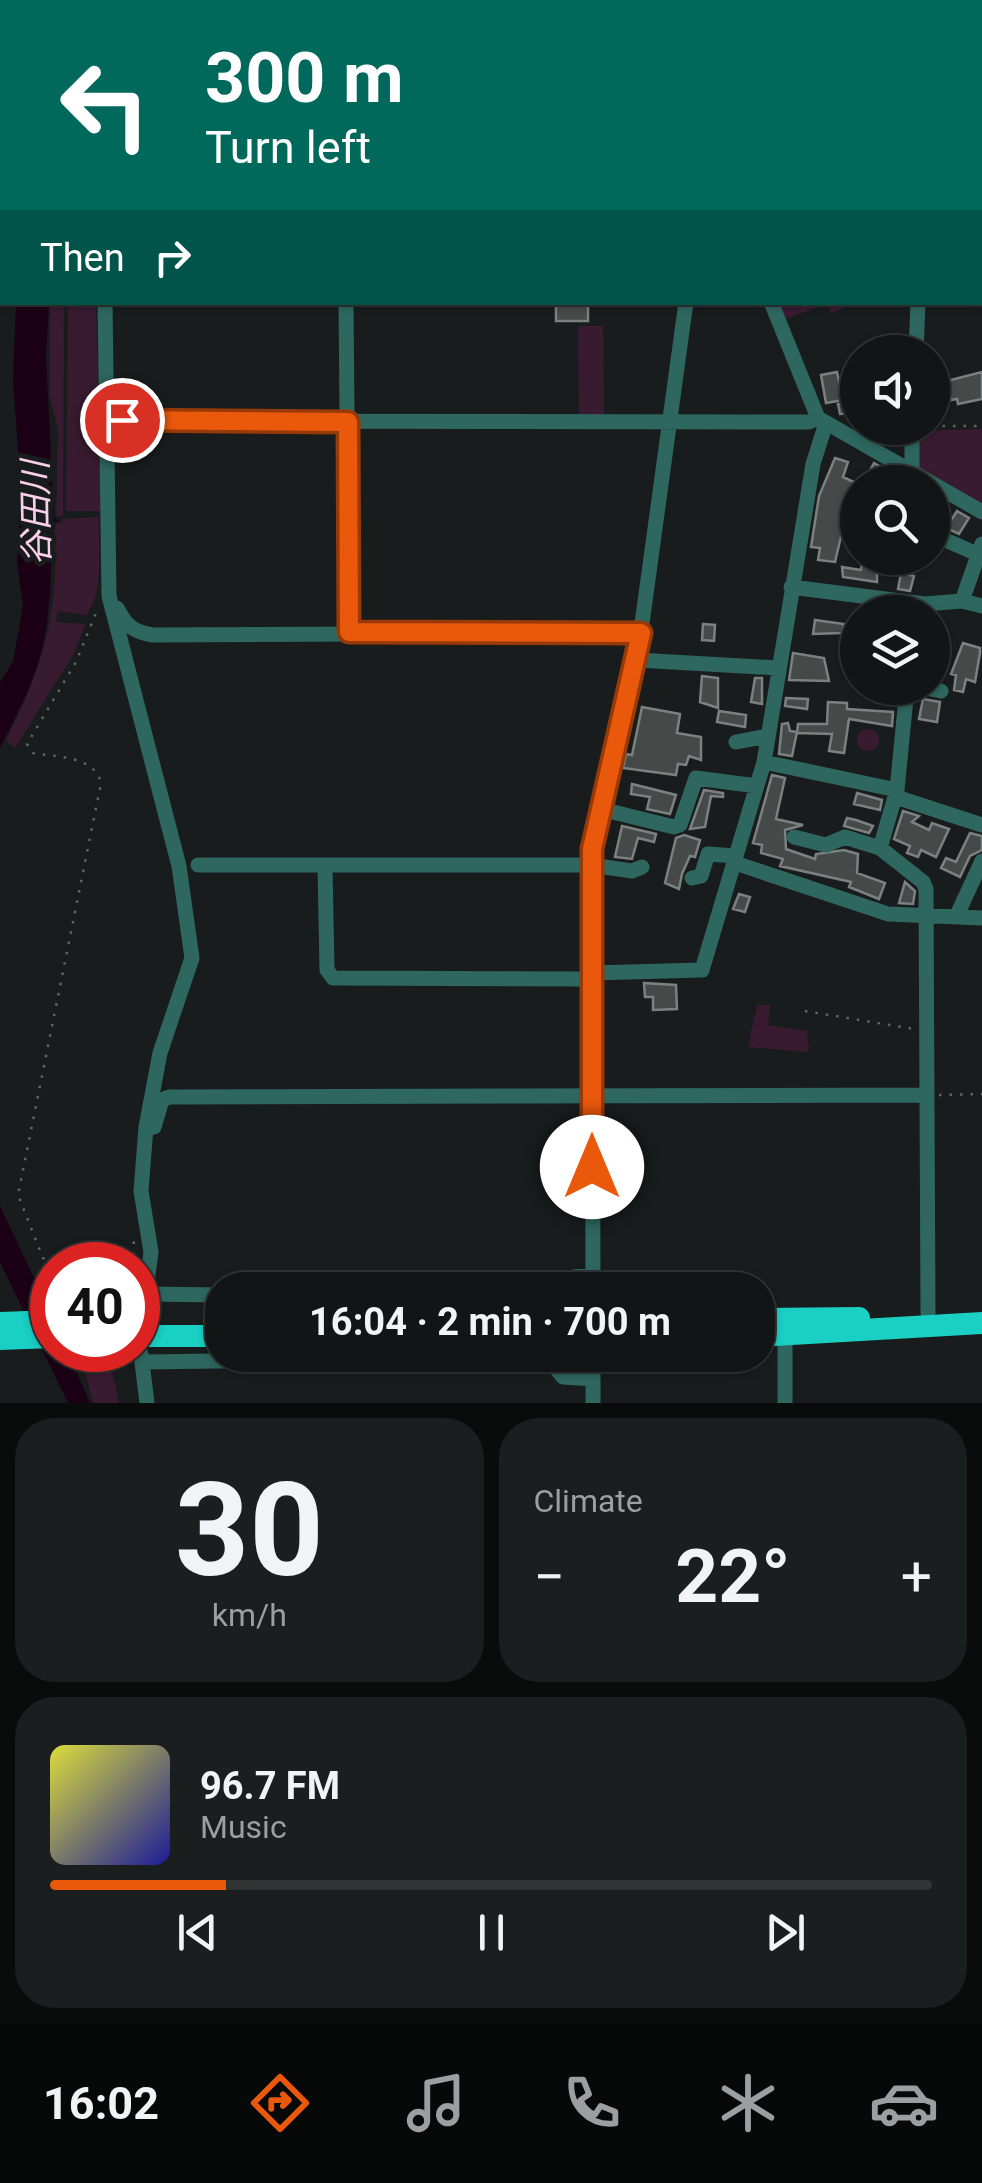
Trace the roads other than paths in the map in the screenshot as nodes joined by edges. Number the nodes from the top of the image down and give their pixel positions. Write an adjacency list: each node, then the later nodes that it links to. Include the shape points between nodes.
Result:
1 (105, 305): 18 (street)
2 (346, 305): 9 (street)
3 (686, 305): 10 (street)
4 (772, 305): 8 (street)
5 (918, 305): 6 (street)
6 (917, 335)
7 (122, 420): 9 (street)
8 (822, 421): 10 (street); 11 (street); 16 (street)
9 (348, 422): 10 (street); 22 (street)
10 (670, 422): 23 (street)
11 (904, 465)
12 (950, 492): 13 (street)
13 (982, 512)
14 (950, 540): 15 (street)
15 (980, 549): 19 (street)
16 (791, 587): 17 (street); 25 (street)
17 (842, 595)
18 (109, 596): 22 (street, via 124,623 153,635); 49 (street, via 179,866 191,944 191,972 151,1090)
19 (962, 601): 20 (street); 21 (street)
20 (950, 603)
21 (982, 606)
22 (349, 632): 23 (street)
23 (641, 633): 24 (street)
24 (637, 660): 25 (street); 32 (street)
25 (778, 668): 27 (street)
26 (902, 705): 31 (street, via 892,736)
27 (768, 736): 28 (street); 29 (street)
28 (736, 742)
29 (764, 762): 30 (street); 31 (street)
30 (756, 786): 32 (street, via 689,777 680,826); 36 (street)
31 (897, 794): 33 (street); 35 (street)
32 (601, 809): 39 (street)
33 (982, 825)
34 (794, 837): 35 (street, via 826,844 845,837)
35 (880, 848): 43 (street, via 923,882)
36 (736, 859): 42 (street, via 708,854 701,876); 43 (street, via 888,914); 46 (street, via 702,970)
37 (982, 861): 44 (street)
38 (324, 865): 39 (street); 40 (street); 46 (street, via 332,978)
39 (591, 865): 41 (street, via 632,871); 46 (street)
40 (198, 866)
41 (642, 866)
42 (692, 878)
43 (926, 916): 44 (street); 47 (street)
44 (956, 917): 45 (street)
45 (982, 918)
46 (591, 976): 48 (street)
47 (924, 1095): 48 (street); 56 (street)
48 (591, 1096): 49 (street, via 169,1097 162,1100); 51 (street)
49 (144, 1157): 50 (street, via 141,1191)
50 (149, 1242)
51 (592, 1272)
52 (205, 1297): 53 (street)
53 (160, 1304)
54 (982, 1308): 56 (highway)
55 (160, 1309): 57 (highway)
56 (928, 1314): 58 (highway)
57 (205, 1318)
58 (775, 1318)
59 (982, 1323): 63 (highway)
60 (205, 1339): 62 (highway)
61 (775, 1343): 63 (highway)
62 (160, 1347)
63 (785, 1347): 70 (street)
64 (160, 1351): 67 (street, via 547,1358 563,1378)
65 (143, 1372): 68 (street)
66 (593, 1372): 67 (street)
67 (593, 1380): 69 (street)
68 (147, 1403)
69 (593, 1403)
70 (785, 1403)

